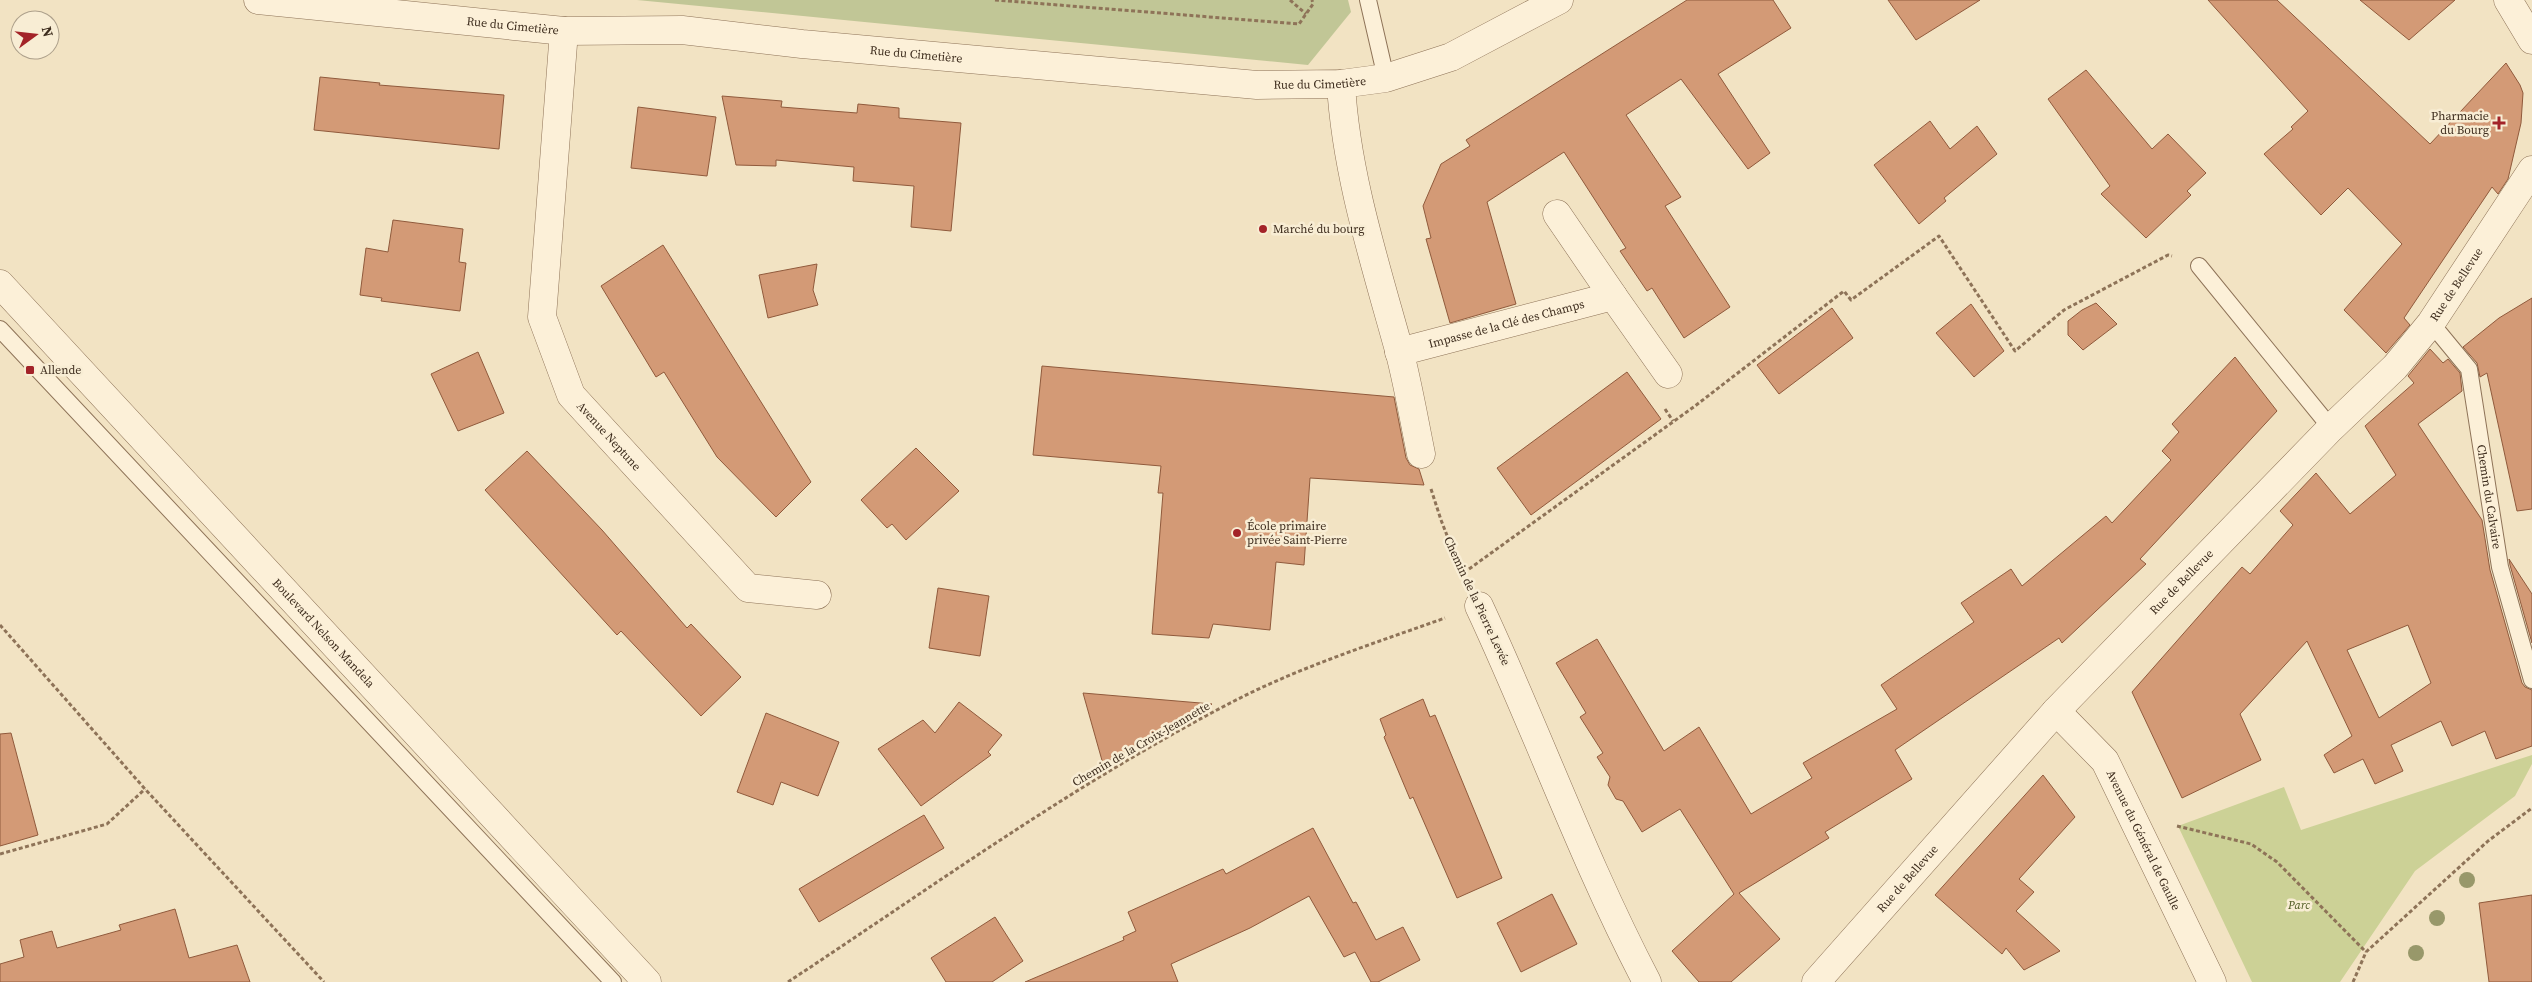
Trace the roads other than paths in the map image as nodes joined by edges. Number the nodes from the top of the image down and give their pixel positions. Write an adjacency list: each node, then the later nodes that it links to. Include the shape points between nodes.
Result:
1 (258, 0): 5 (street, Rue du Cimetière)
2 (1368, 0): 7 (lane)
3 (1559, 0): 7 (street, Rue du Cimetière, via 1451,57)
4 (2508, 0): 6 (street)
5 (564, 31): 8 (street, Rue du Cimetière, via 682,30 802,44 1258,85); 20 (street, Avenue Neptune, via 542,317 571,395 748,588)
6 (2532, 40)
7 (1386, 78): 8 (street, Rue du Cimetière)
8 (1341, 84): 16 (street, via 1343,118 1358,197)
9 (2532, 170): 14 (street, Rue de Bellevue)
10 (1556, 214): 13 (street)
11 (2199, 266): 18 (lane)
12 (0, 284): 25 (street, Boulevard Nelson Mandela)
13 (1613, 296): 16 (street, Impasse de la Clé des Champs); 17 (street)
14 (2431, 323): 18 (street, Rue de Bellevue, via 2395,366); 22 (lane, Chemin du Calvaire, via 2469,369 2500,567)
15 (0, 329): 24 (lane)
16 (1399, 352): 19 (street)
17 (1668, 374)
18 (2331, 428): 23 (street, Rue de Bellevue)
19 (1421, 454)
20 (817, 595)
21 (1479, 606): 26 (street, Chemin de la Pierre Levée, via 1520,694 1598,883)
22 (2532, 680)
23 (2056, 712): 27 (street, Rue de Bellevue); 28 (street, Avenue du Général de Gaulle, via 2105,761)
24 (613, 982)
25 (647, 982)
26 (1647, 982)
27 (1816, 982)
28 (2212, 982)

